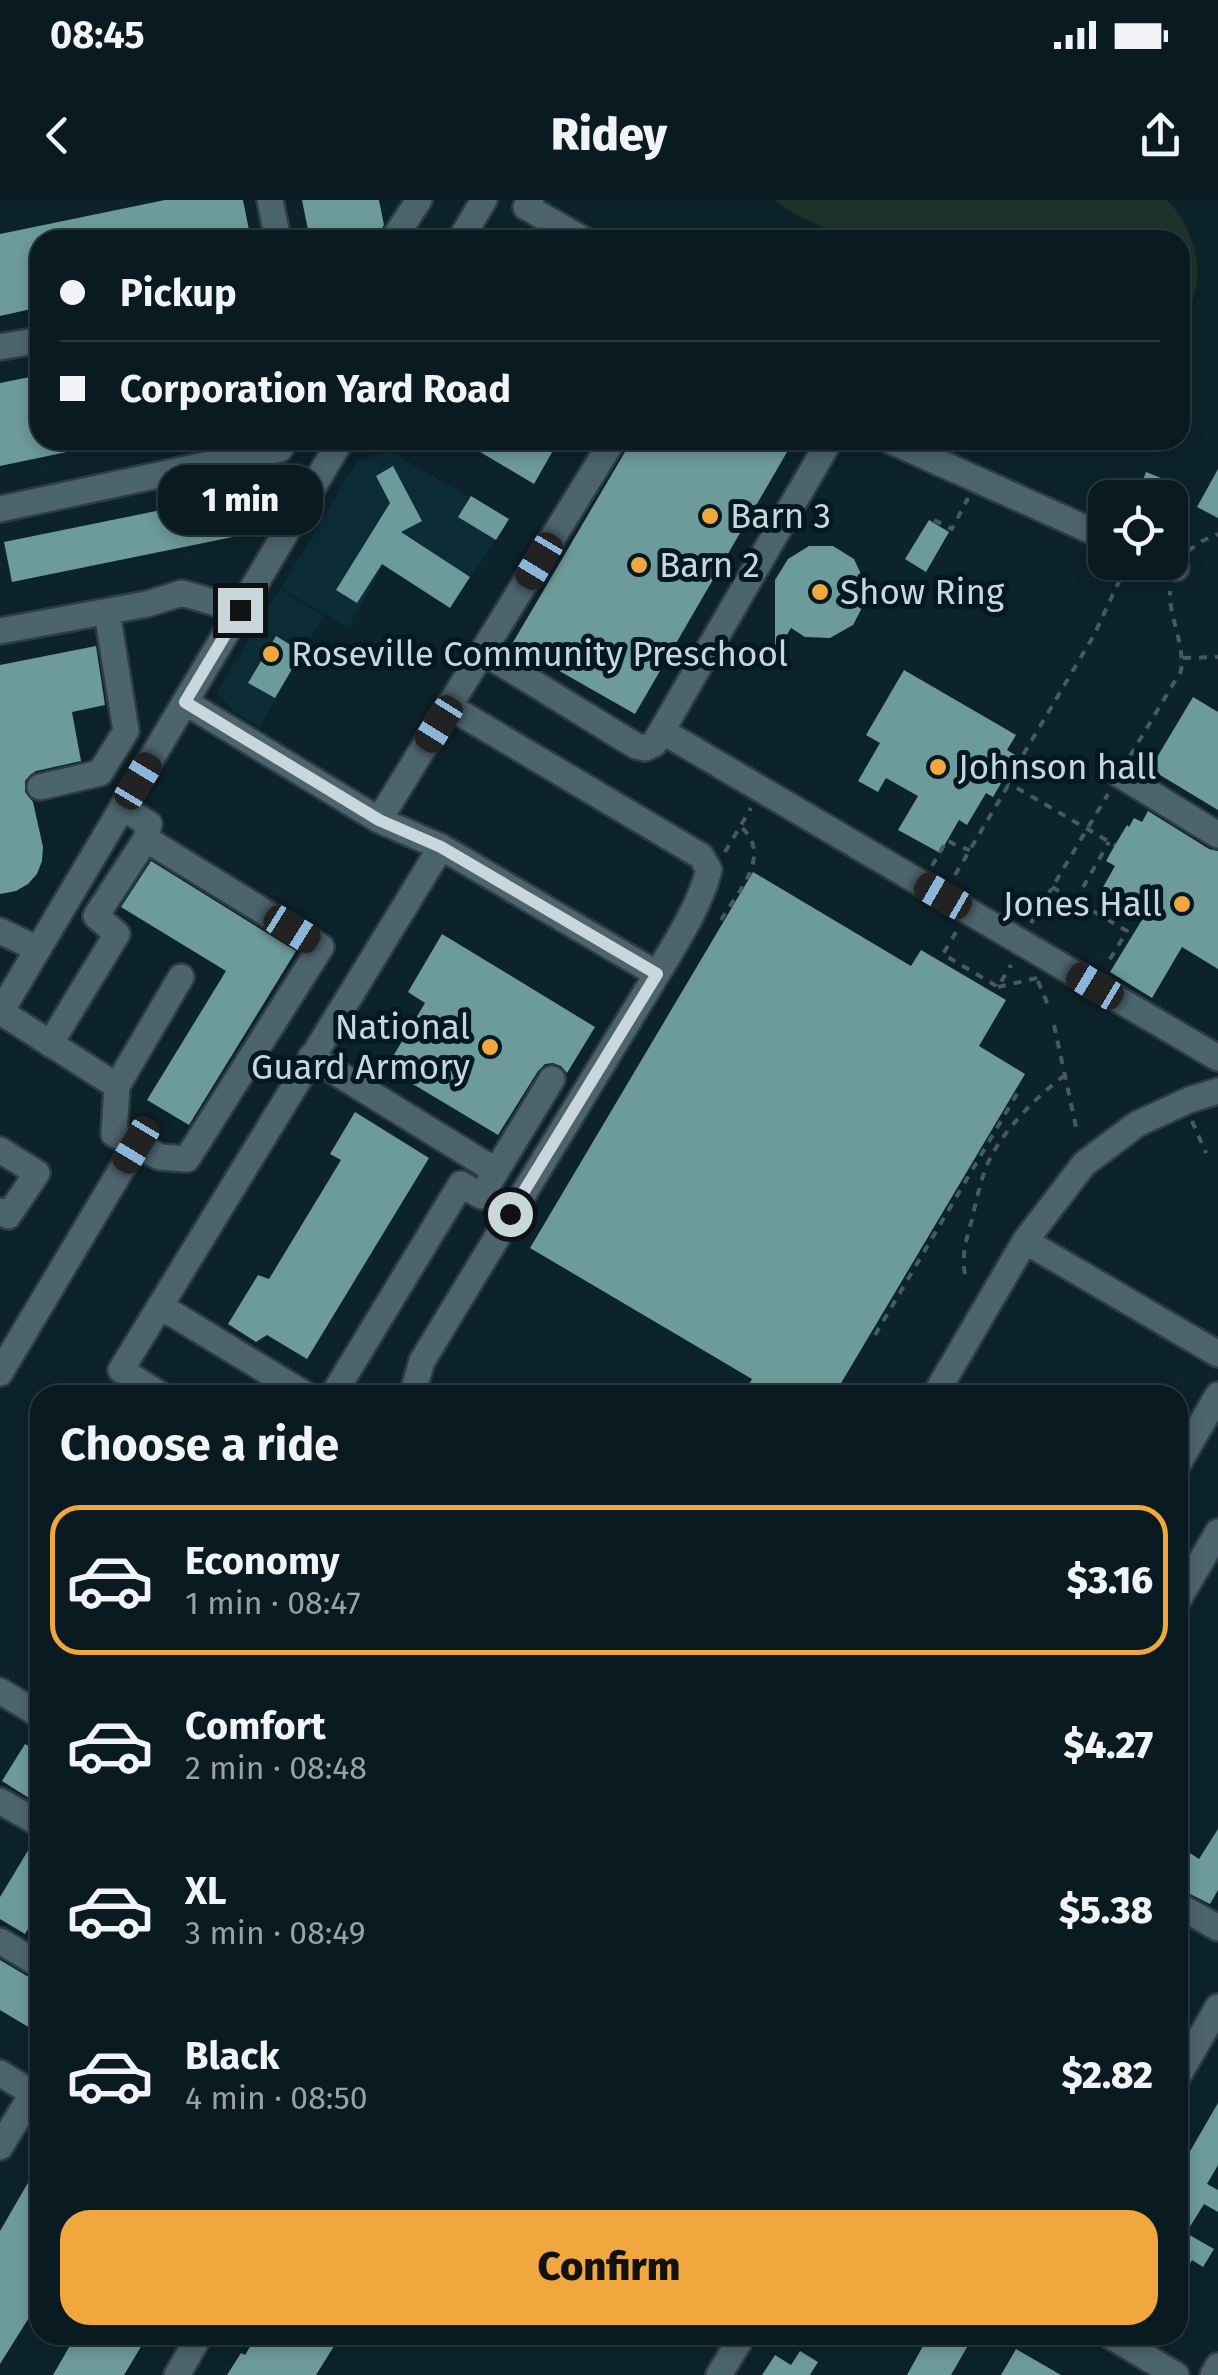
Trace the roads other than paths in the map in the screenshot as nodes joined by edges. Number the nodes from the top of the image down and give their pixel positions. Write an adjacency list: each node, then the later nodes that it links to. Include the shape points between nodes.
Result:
1 (270, 200): 5 (street)
2 (419, 200): 6 (street)
3 (484, 200): 7 (street)
4 (523, 202): 8 (street)
5 (276, 230)
6 (400, 230)
7 (466, 230)
8 (551, 230)
9 (30, 342): 10 (street)
10 (0, 348)
11 (280, 450): 16 (street)
12 (335, 450): 18 (street)
13 (606, 450): 21 (street)
14 (824, 450): 24 (street)
15 (911, 450): 17 (street)
16 (0, 509)
17 (1088, 529)
18 (240, 610): 19 (street, via 182,594); 22 (street)
19 (108, 612): 20 (street); 26 (street, via 126,731 100,773)
20 (0, 631)
21 (484, 652): 23 (street); 24 (street, via 636,746 654,744)
22 (185, 702): 27 (street); 28 (street)
23 (450, 707): 28 (street); 34 (street, via 701,856 709,870 705,886)
24 (662, 730): 39 (street)
25 (1119, 774): 29 (street)
26 (40, 787)
27 (122, 807): 30 (street, via 149,824); 33 (street)
28 (379, 820): 31 (street)
29 (1218, 835)
30 (146, 839): 37 (street, via 96,916 117,934); 43 (street, via 321,947 188,1159 160,1157)
31 (441, 847): 34 (street); 38 (street)
32 (0, 931): 33 (street)
33 (38, 949): 36 (street)
34 (657, 974): 54 (street, via 422,1362)
35 (181, 977): 41 (street)
36 (0, 1012): 37 (street)
37 (50, 1044): 41 (street)
38 (311, 1057): 45 (street); 48 (street)
39 (1218, 1058)
40 (552, 1079): 45 (street)
41 (118, 1086): 43 (street, via 114,1134)
42 (1218, 1091): 47 (street, via 1138,1124 1084,1164)
43 (136, 1145): 50 (street)
44 (0, 1150): 46 (street, via 37,1173 8,1216)
45 (496, 1171): 53 (street, via 481,1196 462,1184)
46 (0, 1211)
47 (1025, 1241): 49 (street); 55 (street)
48 (160, 1306): 51 (street, via 121,1370); 52 (street)
49 (1218, 1354)
50 (0, 1373)
51 (146, 1385)
52 (290, 1385)
53 (339, 1385)
54 (415, 1385)
55 (941, 1385)
56 (1218, 1395): 57 (street)
57 (1188, 1447)
58 (1218, 1532): 59 (street)
59 (1188, 1583)
60 (0, 1690): 61 (street)
61 (30, 1708)
62 (0, 1801): 63 (street)
63 (30, 1818)
64 (1188, 1911): 65 (street)
65 (1218, 1928)
66 (0, 1941): 67 (street)
67 (30, 1953)
68 (1218, 2007): 69 (street)
69 (1188, 2059)
70 (0, 2073): 71 (street)
71 (30, 2092)
72 (30, 2104): 73 (street)
73 (0, 2147)
74 (194, 2345): 78 (street)
75 (737, 2345): 79 (street)
76 (1126, 2345): 80 (street)
77 (1218, 2366): 81 (street)
78 (177, 2375)
79 (719, 2375)
80 (1176, 2375)
81 (1213, 2375)

